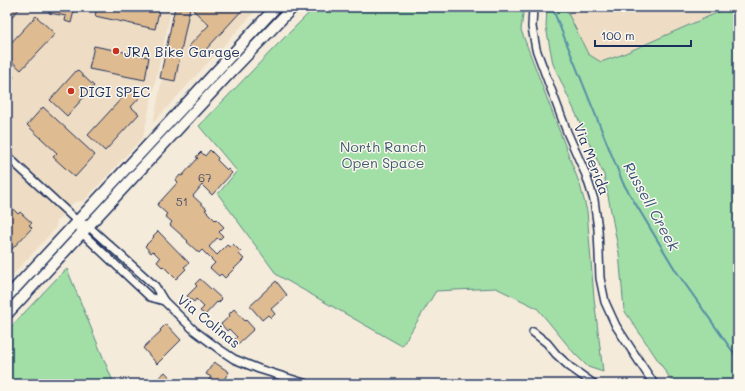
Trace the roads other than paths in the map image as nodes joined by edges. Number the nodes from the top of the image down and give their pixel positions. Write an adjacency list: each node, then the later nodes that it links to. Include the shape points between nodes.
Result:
1 (276, 7): 7 (main road)
2 (286, 7): 5 (main road)
3 (293, 7): 5 (main road)
4 (533, 7): 15 (street, Via Merida, via 532,27 536,49 594,200 600,278 605,302 616,326)
5 (281, 19): 8 (main road)
6 (7, 156): 7 (street, Via Colinas)
7 (77, 221): 8 (street, Via Colinas); 9 (main road)
8 (85, 230): 10 (street, Via Colinas, via 155,286); 10 (street, Via Colinas, via 150,296); 11 (main road)
9 (7, 297)
10 (164, 301): 13 (street, Via Colinas, via 195,331 234,359)
11 (7, 314)
12 (533, 332): 14 (street, via 570,368)
13 (307, 384)
14 (594, 384)
15 (654, 384)

